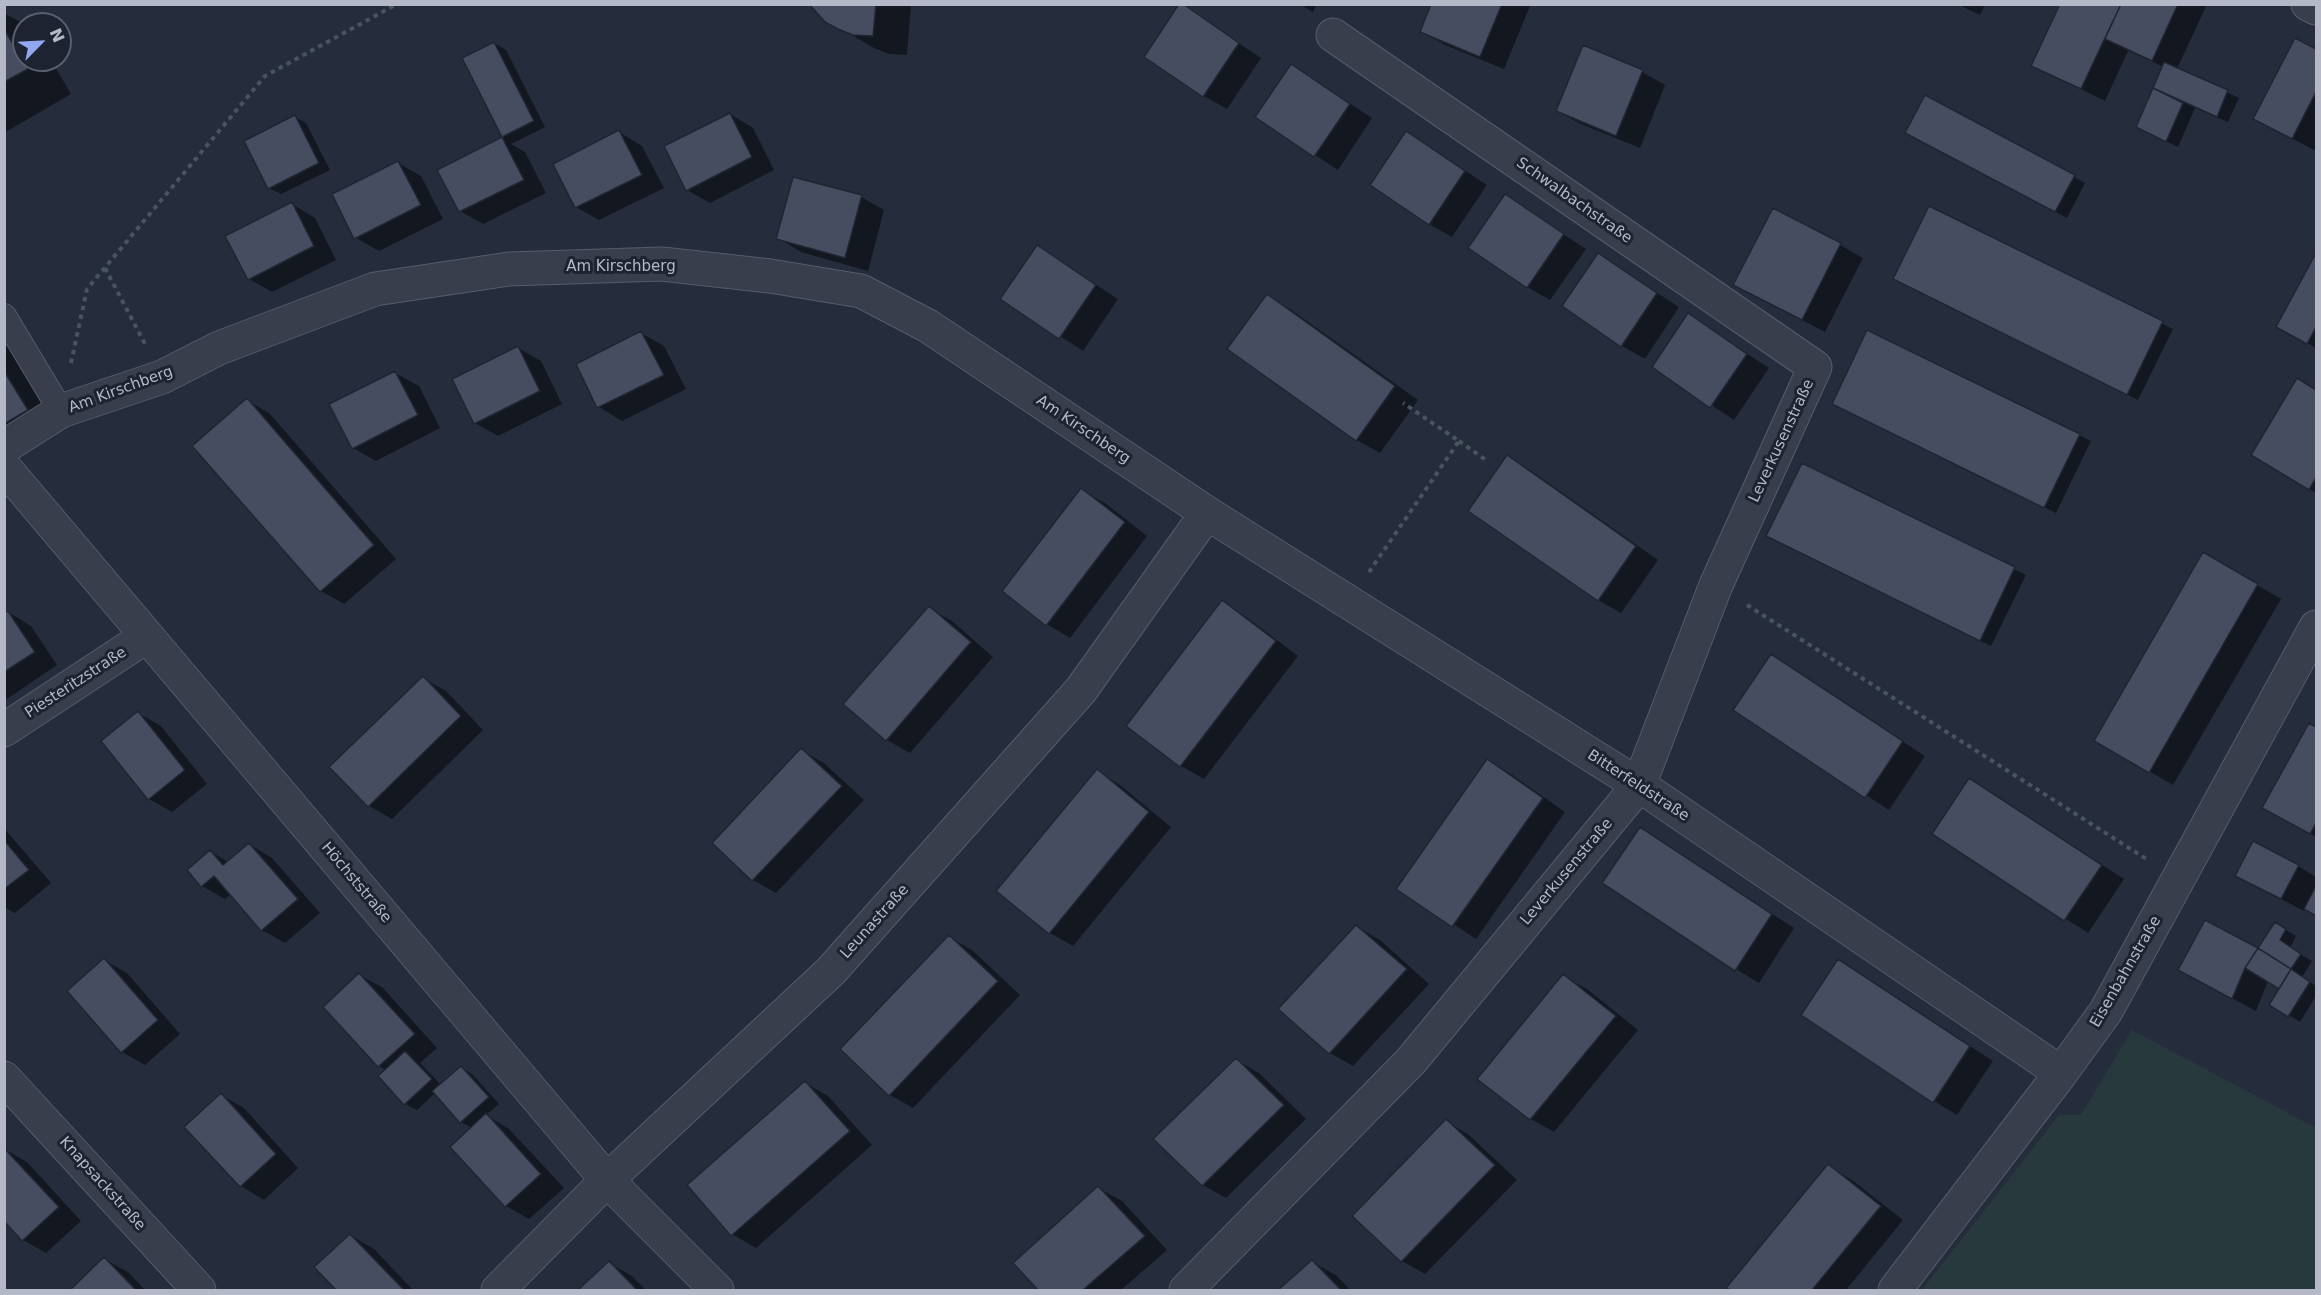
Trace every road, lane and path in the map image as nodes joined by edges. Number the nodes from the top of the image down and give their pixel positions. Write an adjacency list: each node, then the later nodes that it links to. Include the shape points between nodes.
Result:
1 (397, 4): 5 (path, via 265,76)
2 (2308, 4): 3 (street)
3 (2316, 8)
4 (1332, 35): 7 (street, Schwalbachstraße)
5 (105, 268): 8 (path); 10 (path, via 87,289)
6 (4, 316): 10 (lane)
7 (1815, 367): 16 (street, Leverkusenstraße)
8 (162, 377): 10 (street, Am Kirschberg); 15 (street, Am Kirschberg, via 219,348 375,289 509,269 662,264 770,276 861,291 928,326)
9 (1403, 403): 11 (path)
10 (61, 411): 12 (street, Am Kirschberg)
11 (1459, 441): 13 (path); 17 (path)
12 (4, 447)
13 (1486, 460)
14 (4, 466): 19 (street, Höchststraße)
15 (1207, 513): 17 (street, Bitterfeldstraße); 25 (street, Leunastraße, via 1081,690 831,971)
16 (1716, 585): 21 (street, Leverkusenstraße); 22 (path)
17 (1348, 602): 21 (street, Bitterfeldstraße)
18 (2316, 627): 22 (street, Eisenbahnstraße)
19 (147, 636): 20 (street, Piesteritzstraße); 25 (street, Höchststraße)
20 (4, 730)
21 (1639, 785): 23 (street, Bitterfeldstraße); 29 (street, Leverkusenstraße, via 1411,1061)
22 (2178, 880): 23 (street, Eisenbahnstraße, via 2106,1011)
23 (2061, 1073): 30 (street, Eisenbahnstraße)
24 (4, 1078): 26 (street, Knapsackstraße)
25 (607, 1180): 27 (street, Leunastraße); 28 (street, Höchststraße)
26 (199, 1290)
27 (498, 1290)
28 (717, 1290)
29 (1186, 1290)
30 (1895, 1290)

